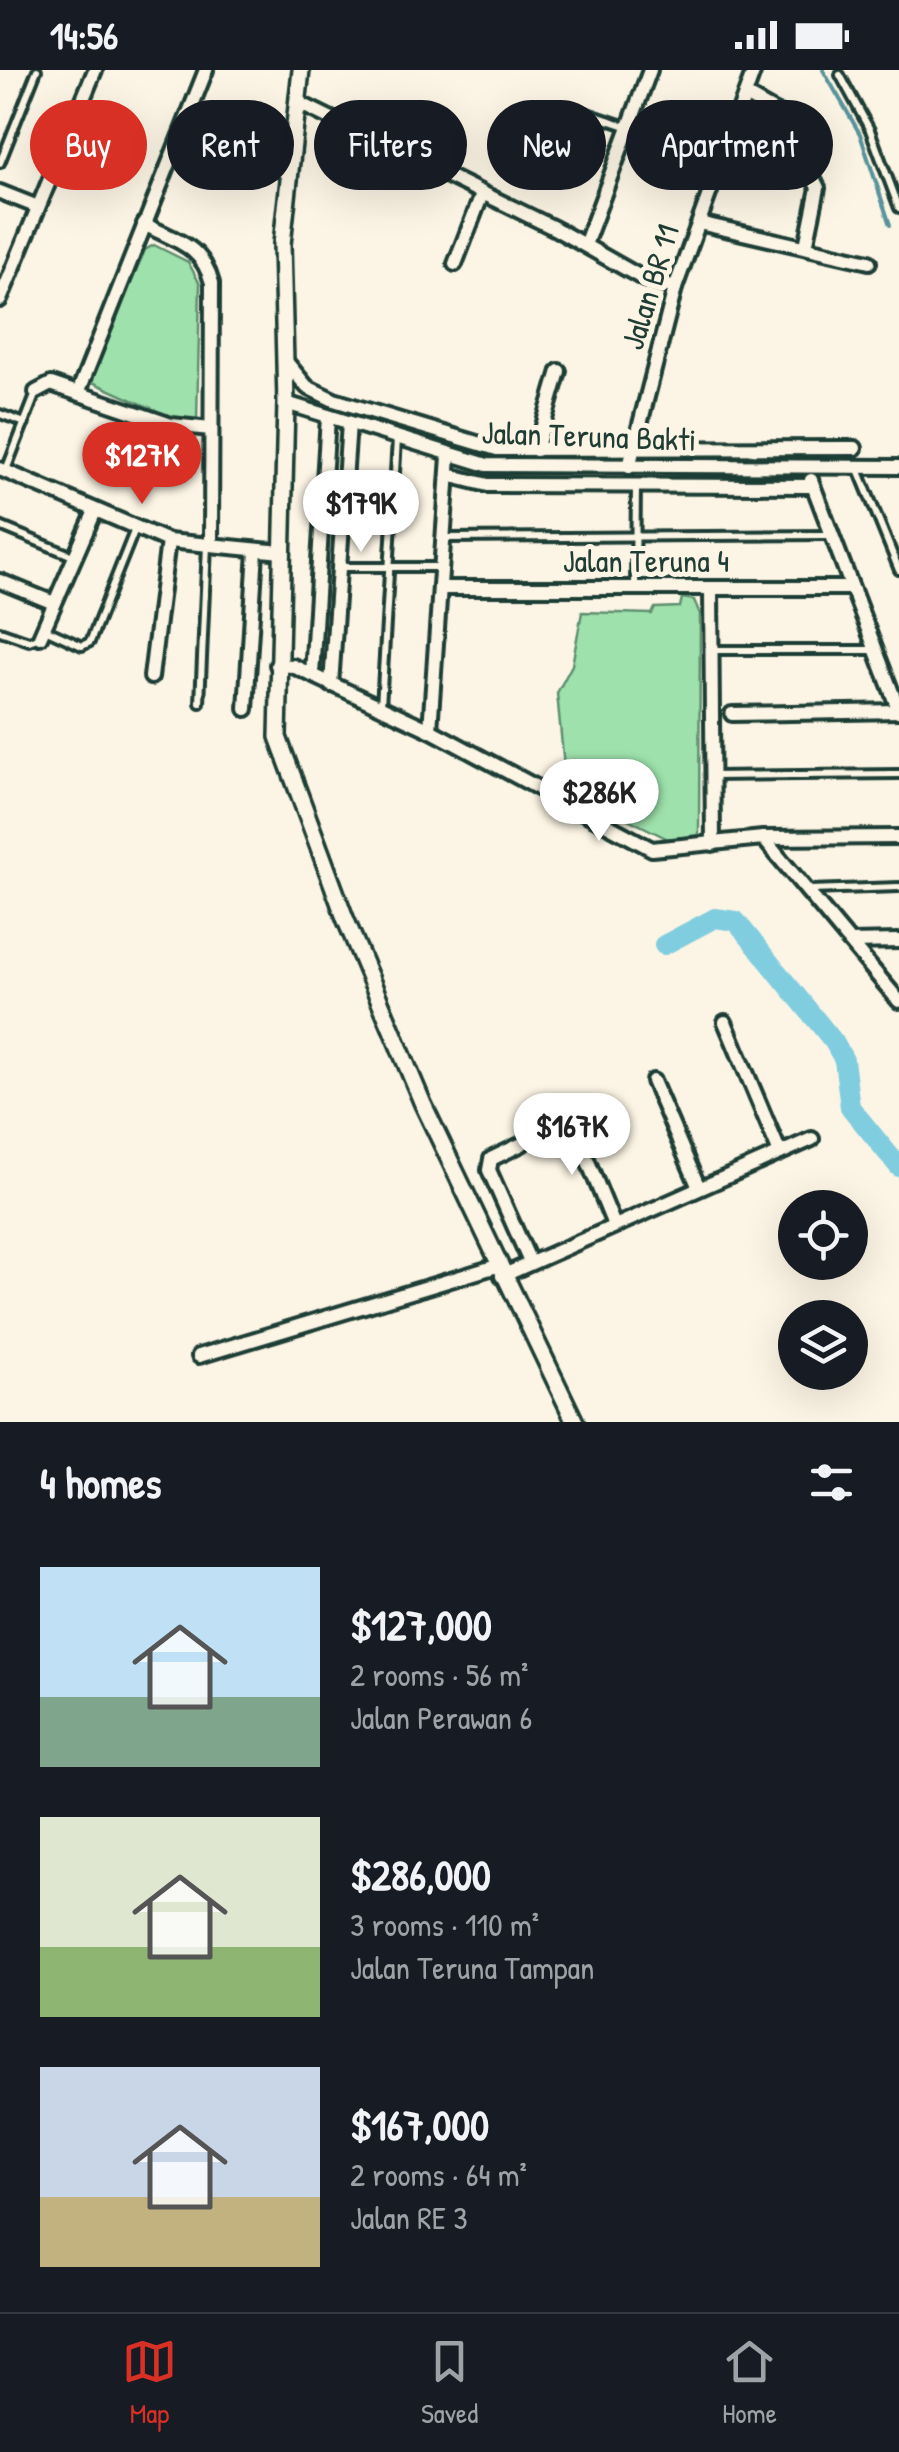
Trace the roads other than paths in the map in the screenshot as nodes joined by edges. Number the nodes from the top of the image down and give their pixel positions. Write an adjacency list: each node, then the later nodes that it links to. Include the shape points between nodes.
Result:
1 (36, 70): 15 (lane)
2 (95, 70): 21 (street)
3 (206, 70): 9 (street)
4 (301, 70): 12 (street)
5 (650, 70): 10 (street)
6 (754, 70): 8 (street, Jalan BR 11)
7 (840, 75): 22 (lane, via 870,130)
8 (746, 95): 11 (street, Jalan BR 11); 26 (street, via 784,116 818,188)
9 (194, 100)
10 (639, 100)
11 (744, 100)
12 (297, 102): 13 (street); 20 (street)
13 (294, 126)
14 (626, 137): 25 (street)
15 (0, 163)
16 (167, 168): 24 (street)
17 (287, 190): 31 (street)
18 (711, 190): 23 (street, Jalan BR 11)
19 (0, 192): 21 (street)
20 (482, 194): 25 (street); 28 (street)
21 (38, 208): 30 (street)
22 (899, 208)
23 (699, 223): 26 (street); 29 (street, Jalan BR 11)
24 (144, 224): 34 (street); 40 (street, via 206,260 212,283)
25 (585, 245): 29 (street)
26 (806, 246): 27 (street)
27 (869, 262)
28 (455, 264)
29 (675, 288): 42 (street, Jalan BR 11)
30 (0, 300)
31 (284, 358): 35 (street); 44 (street, via 307,387 334,400 482,446)
32 (559, 371): 44 (street)
33 (36, 392): 34 (street, via 51,384); 38 (lane)
34 (78, 392): 40 (street, via 171,425)
35 (286, 402): 37 (street, Jalan Teruna Bakti); 63 (street)
36 (0, 414): 38 (lane)
37 (328, 417): 39 (street, Jalan Teruna Bakti); 80 (street)
38 (25, 423): 50 (lane)
39 (349, 424): 41 (street, Jalan Teruna Bakti); 66 (street)
40 (211, 429): 61 (street)
41 (397, 438): 45 (street, Jalan Teruna Bakti); 65 (lane)
42 (633, 448): 43 (street); 44 (street); 47 (street, Jalan BR 11)
43 (855, 448)
44 (536, 450)
45 (450, 456): 47 (street, Jalan Teruna Bakti, via 487,465); 51 (street)
46 (806, 466): 47 (street, Jalan Teruna Bakti); 48 (street, Jalan Teruna Bakti); 53 (street)
47 (629, 467)
48 (858, 467): 49 (street, Jalan Teruna Bakti); 68 (lane)
49 (899, 468)
50 (3, 470): 54 (street)
51 (448, 475): 52 (street, via 488,485); 59 (street)
52 (636, 484): 53 (street); 58 (lane)
53 (812, 486): 57 (street)
54 (95, 510): 56 (street); 64 (street)
55 (0, 526): 64 (lane)
56 (136, 528): 60 (street); 76 (lane, via 90,642 82,646)
57 (830, 535): 58 (lane); 72 (street)
58 (636, 536): 59 (lane); 71 (lane)
59 (444, 538): 67 (street)
60 (168, 541): 61 (street); 81 (street)
61 (209, 544): 62 (street); 83 (lane)
62 (256, 551): 63 (street); 85 (street)
63 (282, 552): 79 (street)
64 (74, 557): 74 (street)
65 (388, 566): 66 (lane); 67 (lane); 84 (lane)
66 (339, 567): 82 (street)
67 (441, 567): 70 (street)
68 (899, 570)
69 (0, 581): 74 (street)
70 (440, 588): 71 (street, Jalan Teruna 4); 88 (street)
71 (636, 588): 73 (street, Jalan Teruna 4)
72 (851, 588): 73 (street, Jalan Teruna 4); 78 (street)
73 (711, 589): 77 (street)
74 (54, 603): 76 (street)
75 (0, 631): 76 (lane, via 29,642)
76 (42, 633)
77 (711, 650): 78 (lane); 90 (street)
78 (875, 650): 86 (street)
79 (277, 666): 80 (street); 108 (street, via 278,737 290,778)
80 (312, 675): 82 (street)
81 (152, 677)
82 (331, 684): 84 (street)
83 (200, 703)
84 (381, 707): 88 (street)
85 (246, 709)
86 (899, 711): 87 (street)
87 (732, 714)
88 (430, 730): 93 (street, via 652,849)
89 (899, 774): 90 (lane)
90 (712, 776): 93 (street)
91 (899, 836): 92 (street)
92 (762, 838): 93 (street); 95 (street)
93 (714, 844)
94 (899, 887): 95 (lane)
95 (806, 890): 97 (street)
96 (899, 941): 97 (street)
97 (851, 942): 98 (street)
98 (898, 997)
99 (726, 1022): 104 (street)
100 (653, 1081): 105 (street)
101 (568, 1115): 106 (street)
102 (812, 1139): 104 (street)
103 (522, 1144): 107 (street, via 491,1159 489,1170)
104 (780, 1153): 105 (street)
105 (699, 1188): 106 (street)
106 (614, 1224): 107 (street)
107 (530, 1262): 108 (street)
108 (499, 1271): 109 (street); 110 (street)
109 (199, 1356)
110 (575, 1422)

